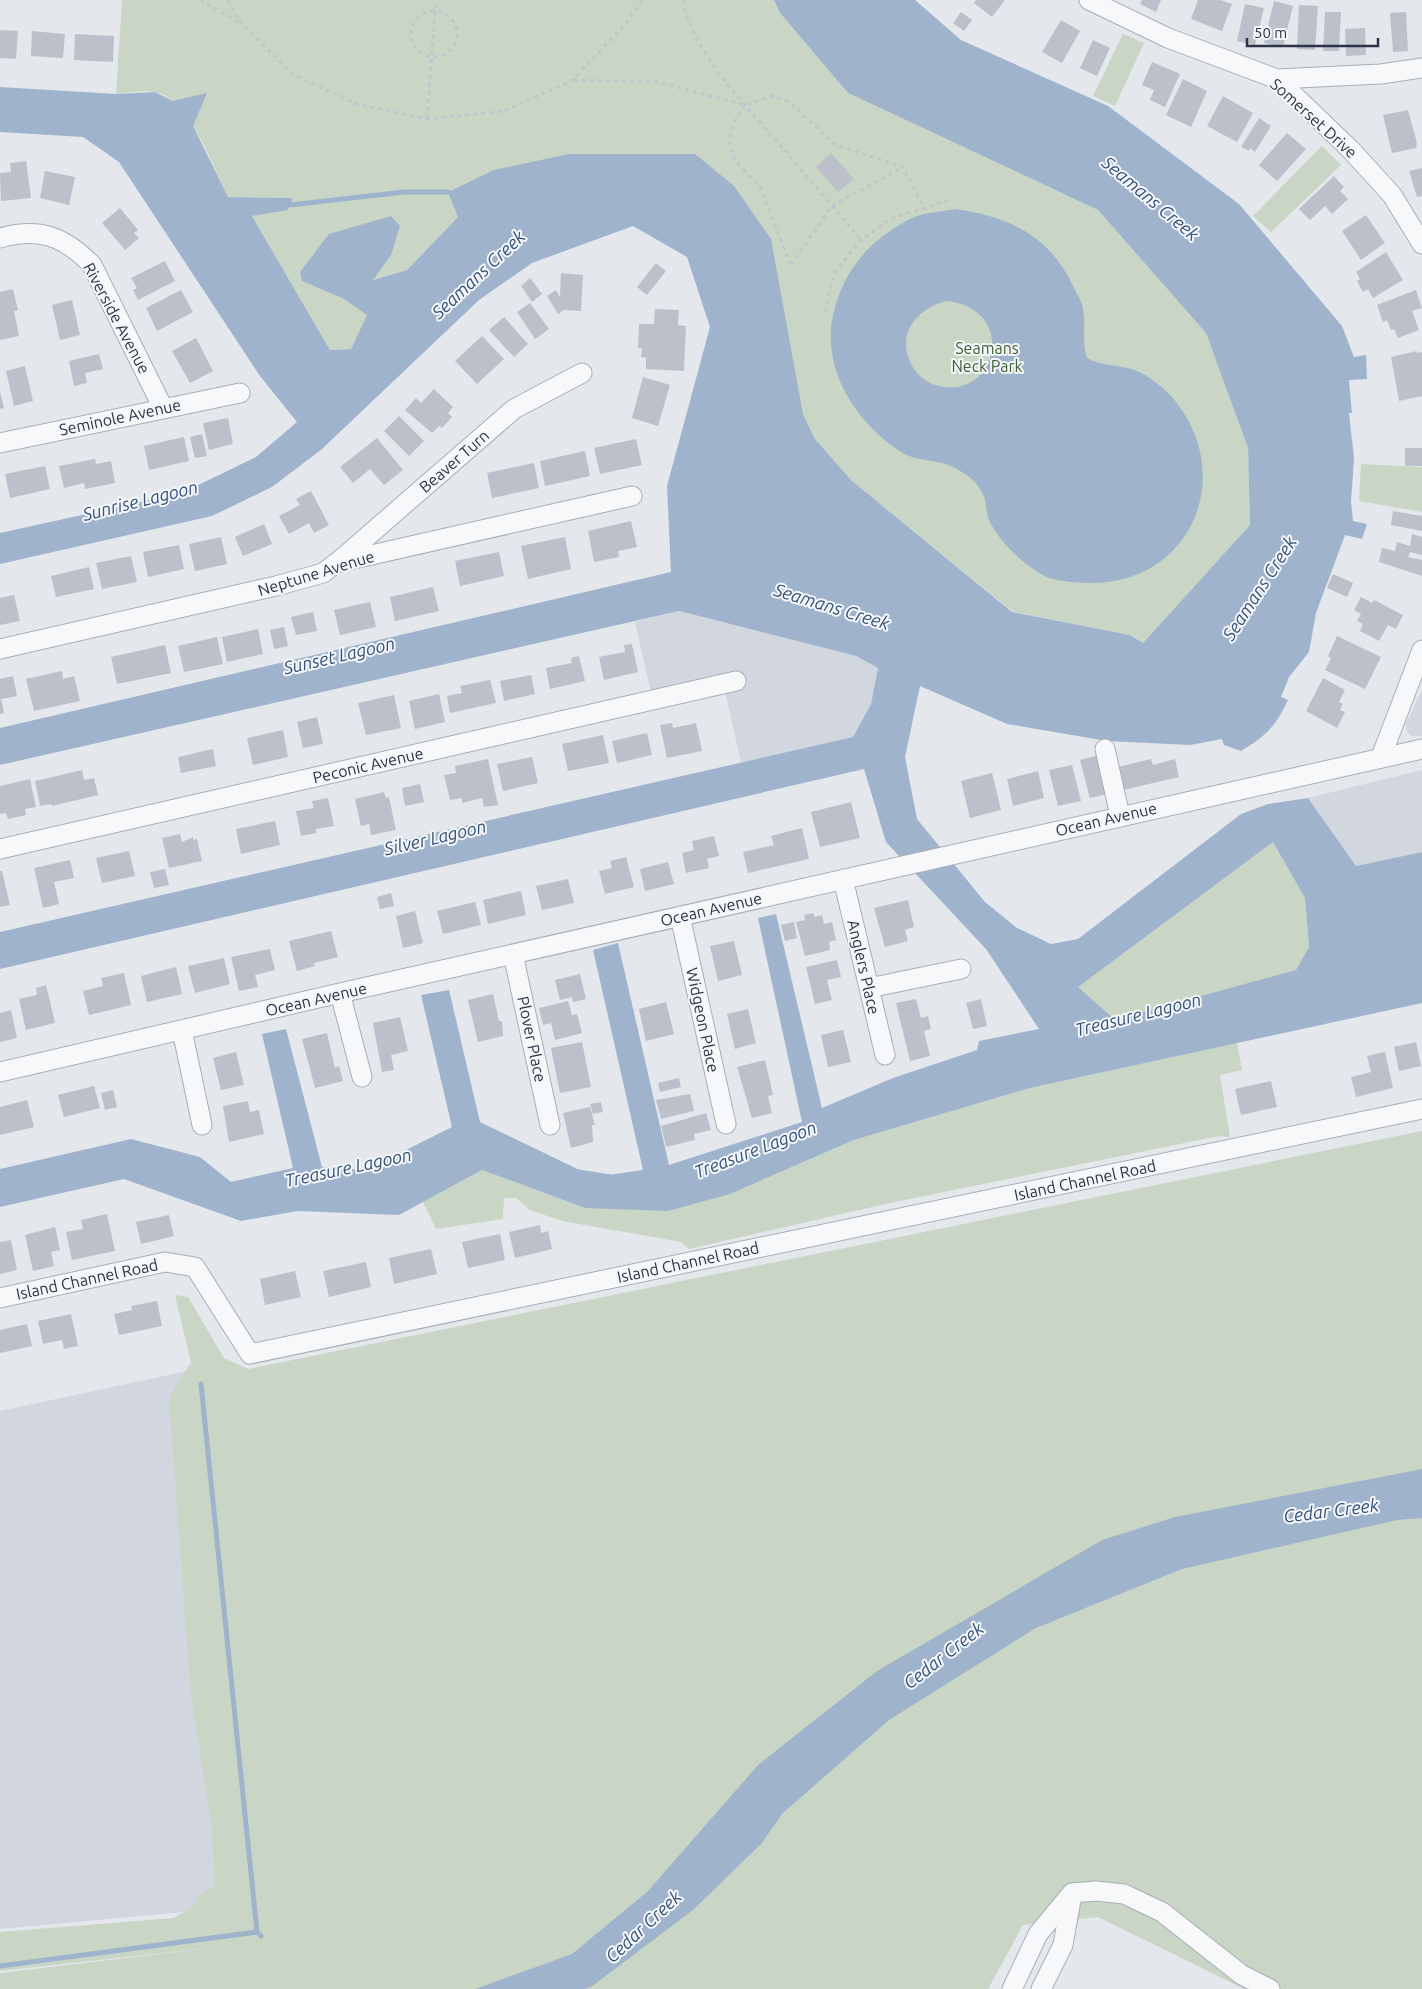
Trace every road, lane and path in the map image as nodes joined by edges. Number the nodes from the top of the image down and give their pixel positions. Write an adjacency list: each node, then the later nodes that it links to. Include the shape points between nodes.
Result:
1 (200, 0): 8 (path)
2 (228, 0): 8 (path)
3 (436, 0): 7 (path)
4 (643, 0): 12 (path)
5 (683, 0): 13 (path, via 702,48)
6 (1089, 0): 11 (street, Somerset Drive, via 1168,38)
7 (435, 10): 9 (path); 9 (path, via 415,20 410,36 418,50); 9 (path, via 449,16 457,36 446,54)
8 (241, 23): 14 (path, via 294,75 357,104)
9 (432, 57): 14 (path)
10 (1422, 68): 11 (street, via 1381,74)
11 (1277, 79): 21 (street, Somerset Drive, via 1350,149 1392,195)
12 (573, 80): 13 (path, via 657,82); 14 (path, via 504,111)
13 (745, 105): 15 (path, via 772,96 789,102 834,144); 17 (path); 17 (path, via 732,124 729,141 734,159 760,187 791,266)
14 (427, 119)
15 (903, 167): 17 (path); 18 (path)
16 (948, 200): 18 (path)
17 (832, 206): 20 (path)
18 (924, 208): 20 (path, via 890,219)
19 (0, 238): 25 (street, Riverside Avenue, via 26,233 48,235 77,250 92,265)
20 (861, 240): 22 (path, via 834,273)
21 (1422, 244)
22 (825, 312)
23 (582, 373): 28 (street, Beaver Turn, via 514,409)
24 (240, 393): 25 (street, Seminole Avenue)
25 (163, 408): 26 (street, Seminole Avenue)
26 (0, 443)
27 (632, 496): 28 (street, Neptune Avenue)
28 (336, 563): 29 (street, Neptune Avenue, via 322,573 276,586)
29 (0, 649)
30 (1422, 650): 34 (street)
31 (736, 681): 36 (street, Peconic Avenue)
32 (1104, 749): 35 (street)
33 (1422, 749): 34 (street, Ocean Avenue)
34 (1381, 757): 35 (street, Ocean Avenue)
35 (1120, 816): 37 (street, Ocean Avenue)
36 (0, 849)
37 (843, 879): 38 (street, Ocean Avenue); 41 (street, Anglers Place)
38 (680, 916): 39 (street, Ocean Avenue); 48 (street, Widgeon Place)
39 (514, 954): 42 (street, Ocean Avenue); 50 (street, Plover Place)
40 (960, 969): 41 (street)
41 (869, 988): 44 (street, Anglers Place)
42 (340, 993): 43 (street, Ocean Avenue); 46 (street)
43 (182, 1030): 45 (street, Ocean Avenue); 49 (street)
44 (885, 1055)
45 (0, 1072)
46 (362, 1077)
47 (1422, 1110): 51 (street, Island Channel Road, via 250,1354 195,1267 165,1262)
48 (726, 1124)
49 (202, 1125)
50 (550, 1125)
51 (0, 1298)
52 (1072, 1893): 53 (street, via 1038,1934); 54 (street, via 1064,1945); 55 (street, via 1124,1894 1162,1912 1242,1975)
53 (1012, 1989)
54 (1041, 1989)
55 (1270, 1989)

